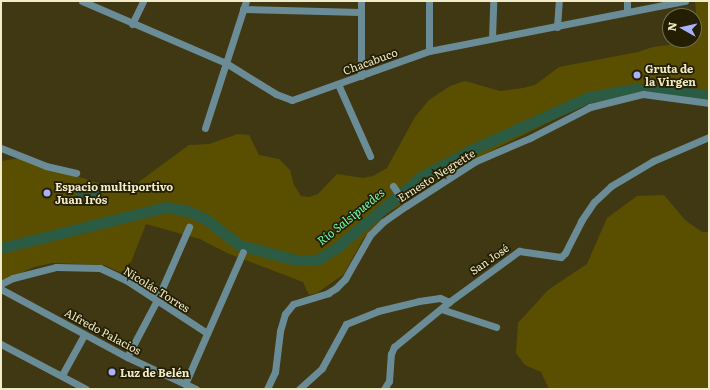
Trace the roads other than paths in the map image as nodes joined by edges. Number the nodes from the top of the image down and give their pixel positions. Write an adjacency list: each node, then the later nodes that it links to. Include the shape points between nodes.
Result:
1 (82, 1): 13 (street, Chacabuco)
2 (143, 1): 13 (street)
3 (246, 1): 10 (street)
4 (361, 1): 11 (street)
5 (429, 1): 16 (street)
6 (493, 1): 15 (street)
7 (558, 1): 14 (street)
8 (627, 1): 12 (street)
9 (685, 1): 12 (street, Chacabuco)
10 (243, 9): 11 (street); 17 (street)
11 (360, 12): 18 (street)
12 (627, 12): 14 (street, Chacabuco)
13 (132, 24): 17 (street, Chacabuco)
14 (558, 26): 15 (street, Chacabuco)
15 (492, 38): 16 (street, Chacabuco)
16 (428, 51): 18 (street, Chacabuco)
17 (226, 63): 19 (street, Chacabuco, via 276,94 292,100); 21 (street)
18 (360, 76): 19 (street, Chacabuco)
19 (338, 84): 24 (street)
20 (709, 103): 44 (street, Ernesto Negrette, via 643,94 590,107 530,138 476,161 417,199 383,222 370,235 345,279 336,288 293,304 285,314 280,331 275,372)
21 (205, 128)
22 (709, 137): 33 (street, San José, via 653,161 611,186 585,215 561,257 519,251)
23 (1, 148): 25 (street, via 46,166)
24 (370, 156)
25 (76, 173)
26 (393, 186): 27 (street)
27 (401, 198)
28 (190, 227): 32 (street)
29 (243, 252): 36 (street)
30 (1, 284): 32 (street, Nicolás Torres, via 41,270 94,267 126,280)
31 (1, 289): 37 (street, Alfredo Palacios)
32 (157, 300): 36 (street, Nicolás Torres); 39 (street)
33 (449, 302): 34 (street, San José); 45 (street, via 440,298 419,301 378,311 346,324 326,363)
34 (441, 309): 35 (street); 46 (street, San José, via 394,347 389,381)
35 (496, 327)
36 (207, 333): 41 (street)
37 (84, 335): 39 (street, Alfredo Palacios); 40 (street)
38 (1, 344): 40 (street)
39 (127, 357): 41 (street, Alfredo Palacios)
40 (62, 375): 42 (street)
41 (185, 384): 43 (street, Alfredo Palacios)
42 (86, 389)
43 (196, 389)
44 (267, 389)
45 (298, 389)
46 (384, 389)

